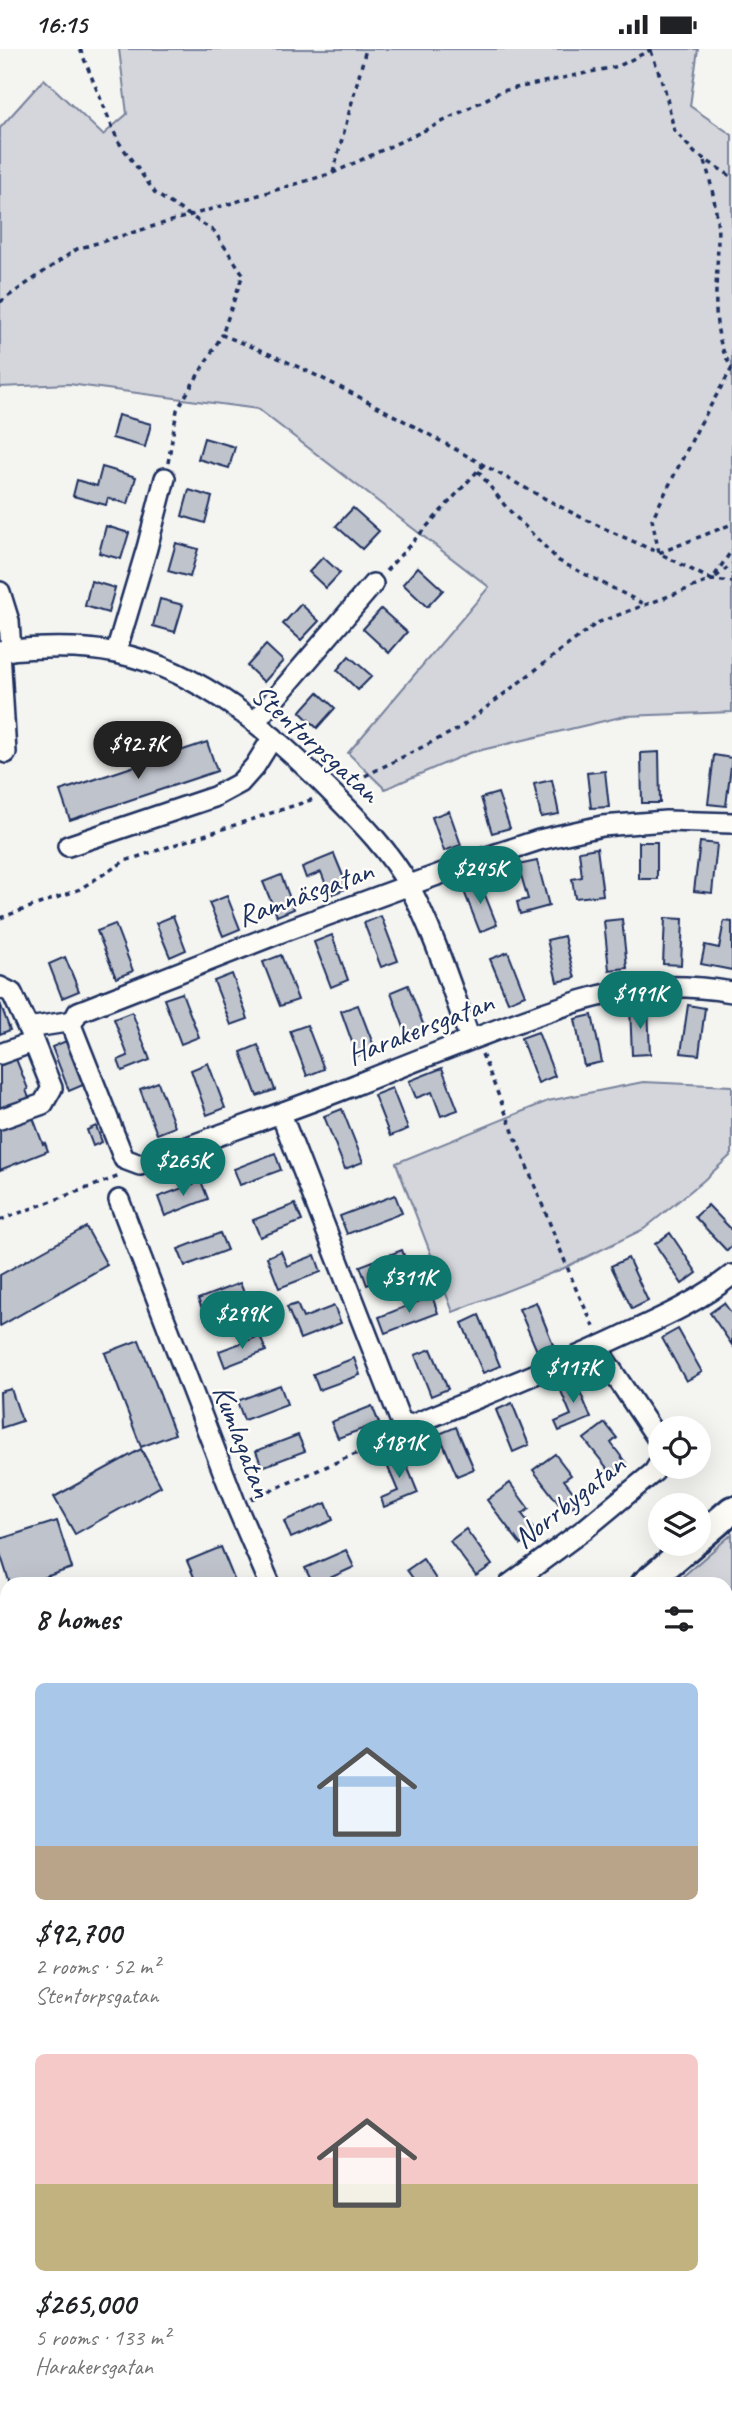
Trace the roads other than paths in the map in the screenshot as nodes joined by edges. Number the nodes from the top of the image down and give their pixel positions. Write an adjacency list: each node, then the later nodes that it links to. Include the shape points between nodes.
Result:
1 (165, 478): 5 (street)
2 (373, 584): 6 (street)
3 (0, 592): 4 (street, via 9,621)
4 (4, 651): 5 (street, Stentorpsgatan); 8 (street)
5 (116, 652): 6 (street, Stentorpsgatan, via 175,672)
6 (256, 722): 7 (street, Stentorpsgatan)
7 (273, 737): 10 (street, via 240,783 214,797); 11 (street, Stentorpsgatan, via 387,852)
8 (6, 753)
9 (732, 823): 11 (street, Ramnäsgatan, via 666,821 602,826 540,840)
10 (68, 846)
11 (409, 886): 14 (street, Ramnäsgatan, via 78,1011); 16 (street, Stentorpsgatan)
12 (0, 987): 15 (street, via 12,993)
13 (732, 992): 16 (street, Harakersgatan, via 634,989 569,1004)
14 (73, 1021): 15 (street); 18 (street, Harakersgatan, via 124,1159 135,1163)
15 (31, 1035): 17 (street); 19 (street, via 52,1088 43,1104)
16 (470, 1039): 18 (street, Harakersgatan)
17 (0, 1055)
18 (281, 1114): 22 (street, via 401,1422 412,1426)
19 (0, 1119)
20 (119, 1201): 28 (street, Kumlagatan)
21 (732, 1275): 22 (street, via 680,1309)
22 (597, 1348): 23 (street, Norrbygatan)
23 (648, 1424)
24 (648, 1477): 29 (street, Norrbygatan)
25 (732, 1510): 26 (main road)
26 (711, 1528)
27 (678, 1556): 30 (main road)
28 (267, 1577)
29 (520, 1577)
30 (653, 1577)

